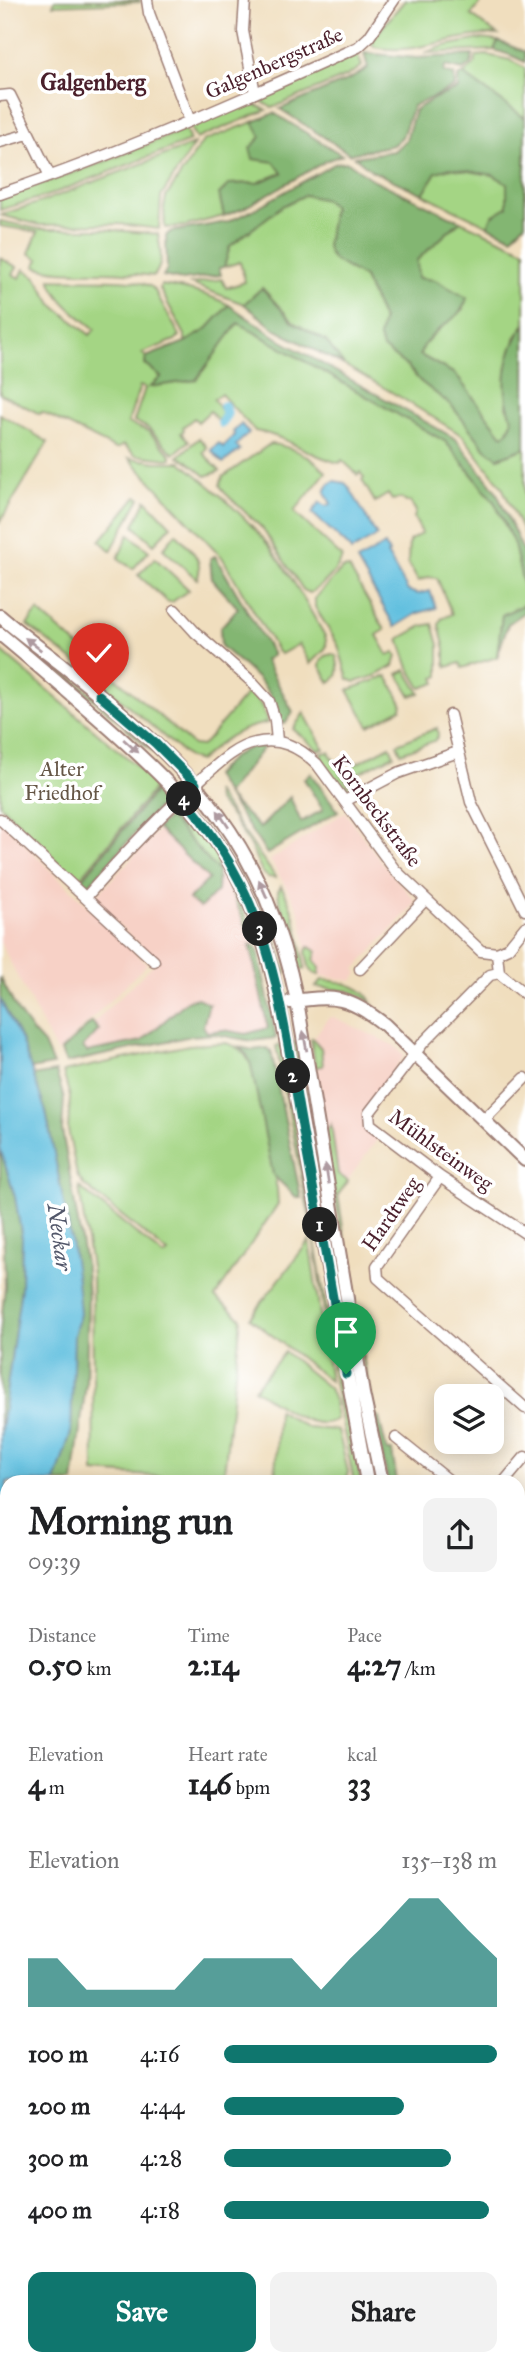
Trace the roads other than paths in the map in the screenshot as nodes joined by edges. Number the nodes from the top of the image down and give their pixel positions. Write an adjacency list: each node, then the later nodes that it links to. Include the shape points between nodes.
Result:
1 (147, 0): 6 (street, Galgenbergstraße)
2 (245, 0): 4 (street, via 243,31)
3 (394, 0): 4 (street, Galgenbergstraße, via 359,47)
4 (255, 93): 6 (street, Galgenbergstraße)
5 (0, 96): 7 (street, via 10,95)
6 (190, 121): 9 (street, Galgenbergstraße)
7 (28, 134): 8 (street); 9 (street)
8 (0, 142)
9 (50, 176): 10 (street, Galgenbergstraße)
10 (0, 194)
11 (175, 610): 15 (street, via 269,701)
12 (0, 616): 17 (main road, one-way to 12, via 155,743)
13 (0, 634): 18 (main road, one-way to 18)
14 (450, 715): 16 (street)
15 (277, 741): 17 (street, via 242,748); 19 (street, Kornbeckstraße, via 306,753)
16 (458, 752): 19 (street, via 398,773); 23 (street, via 479,819)
17 (196, 784): 18 (street); 30 (main road, one-way to 17, via 264,889 233,834)
18 (182, 796): 21 (street); 31 (main road, via 222,849 242,885 264,940)
19 (345, 801): 22 (street, Kornbeckstraße, via 395,870)
20 (0, 819): 21 (street)
21 (86, 897): 26 (street)
22 (425, 900): 25 (street, Kornbeckstraße, via 481,951); 27 (street)
23 (525, 910)
24 (525, 927): 25 (street, via 508,948)
25 (497, 953): 28 (street)
26 (153, 961)
27 (360, 969)
28 (499, 973): 29 (street); 32 (street, Mühlsteinweg, via 490,975)
29 (525, 995)
30 (298, 1001): 31 (main road); 32 (main road, via 339,998 366,1010); 42 (main road, one-way to 30)
31 (279, 1004): 41 (main road)
32 (415, 1054): 34 (main road); 36 (street, Mühlsteinweg, via 369,1113 370,1124)
33 (525, 1078): 34 (street)
34 (483, 1121): 35 (main road)
35 (525, 1160)
36 (440, 1177): 37 (street, Mühlsteinweg); 38 (street, Hardtweg, via 376,1273)
37 (525, 1233)
38 (525, 1408)
39 (396, 1438): 43 (street)
40 (525, 1457): 44 (street)
41 (366, 1475)
42 (381, 1475)
43 (442, 1475)
44 (510, 1475)
45 (525, 1785): 46 (street)
46 (525, 1801)

